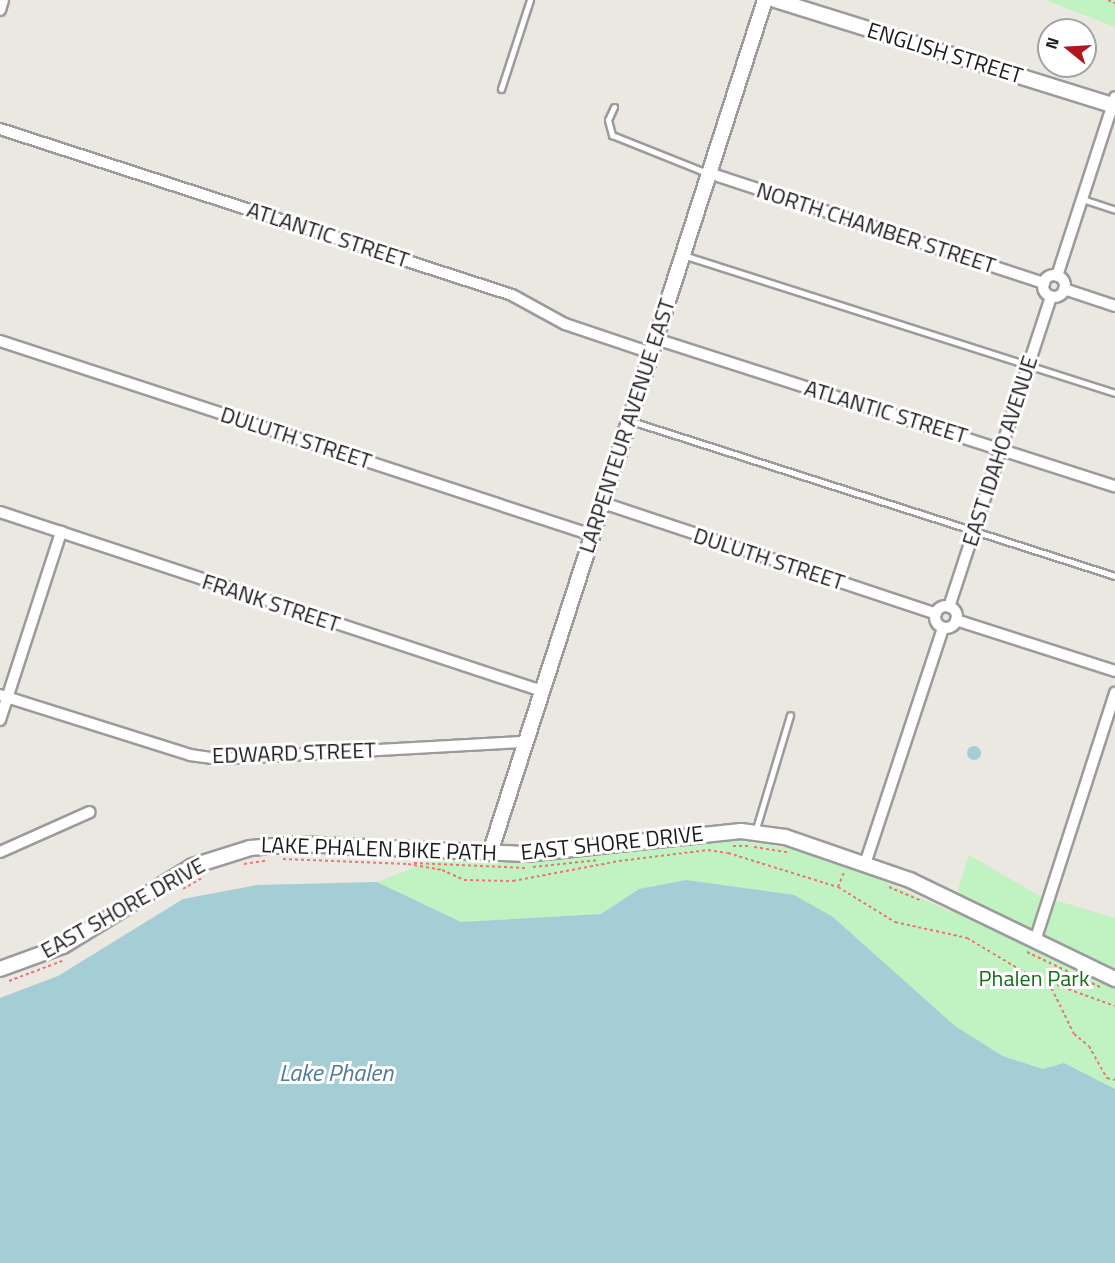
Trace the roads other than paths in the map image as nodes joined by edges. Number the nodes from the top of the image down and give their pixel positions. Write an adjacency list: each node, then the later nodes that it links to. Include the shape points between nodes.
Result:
1 (3, 0): 5 (street)
2 (530, 0): 6 (lane)
3 (765, 0): 10 (street, LARPENTEUR AVENUE EAST)
4 (775, 0): 7 (street, ENGLISH STREET)
5 (0, 10)
6 (501, 89)
7 (1114, 103): 11 (street)
8 (614, 107): 10 (lane, via 608,120 612,135)
9 (0, 129): 21 (street, ATLANTIC STREET, via 512,295 565,324)
10 (709, 173): 13 (street, LARPENTEUR AVENUE EAST); 15 (street, NORTH CHAMBER STREET)
11 (1082, 199): 12 (lane); 14 (street)
12 (1115, 210)
13 (682, 255): 19 (street, LARPENTEUR AVENUE EAST); 22 (lane)
14 (1057, 276): 15 (street, via 1048,277); 16 (street)
15 (1044, 283): 17 (street, via 1045,292)
16 (1064, 289): 17 (street); 18 (street)
17 (1051, 296): 22 (street, EAST IDAHO AVENUE)
18 (1115, 306)
19 (656, 339): 21 (street, LARPENTEUR AVENUE EAST); 25 (street, ATLANTIC STREET)
20 (0, 341): 31 (street, DULUTH STREET)
21 (651, 354): 24 (street, LARPENTEUR AVENUE EAST)
22 (1028, 365): 23 (lane); 25 (street, EAST IDAHO AVENUE)
23 (1115, 393)
24 (629, 420): 27 (street, LARPENTEUR AVENUE EAST); 29 (lane)
25 (1001, 448): 26 (street, ATLANTIC STREET); 29 (street, EAST IDAHO AVENUE)
26 (1115, 486)
27 (603, 503): 31 (street, LARPENTEUR AVENUE EAST); 34 (street, DULUTH STREET)
28 (0, 512): 30 (street, FRANK STREET)
29 (974, 529): 32 (lane); 33 (street, EAST IDAHO AVENUE)
30 (61, 532): 38 (street, FRANK STREET); 40 (street)
31 (592, 535): 38 (street, LARPENTEUR AVENUE EAST)
32 (1115, 576)
33 (949, 607): 34 (street); 35 (street)
34 (936, 614): 36 (street, via 937,624)
35 (956, 620): 36 (street); 37 (street)
36 (943, 628): 48 (street)
37 (1115, 671)
38 (542, 691): 43 (street, LARPENTEUR AVENUE EAST)
39 (1115, 693): 49 (street)
40 (4, 696): 42 (street); 43 (street, EDWARD STREET, via 190,755 218,759)
41 (790, 715): 45 (lane)
42 (0, 720)
43 (526, 742): 47 (street, LARPENTEUR AVENUE EAST)
44 (90, 812): 46 (street)
45 (755, 832): 47 (street, EAST SHORE DRIVE, via 707,832 589,850); 48 (street, EAST SHORE DRIVE, via 785,837)
46 (0, 852)
47 (490, 853): 50 (street, EAST SHORE DRIVE, via 298,844 235,851 177,875 63,946)
48 (865, 864): 49 (street, EAST SHORE DRIVE, via 928,888)
49 (1030, 946): 51 (street, EAST SHORE DRIVE)
50 (0, 969)
51 (1111, 984)

